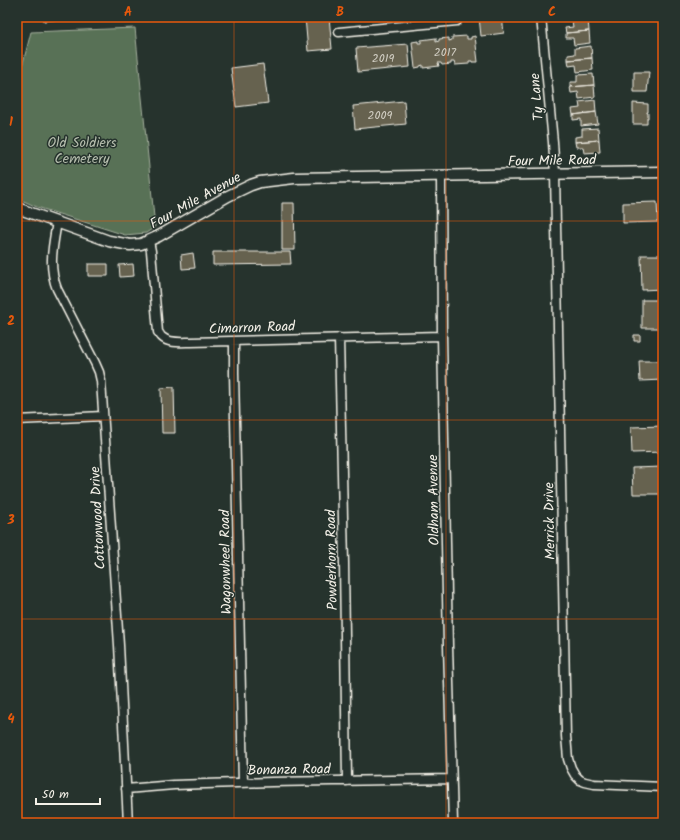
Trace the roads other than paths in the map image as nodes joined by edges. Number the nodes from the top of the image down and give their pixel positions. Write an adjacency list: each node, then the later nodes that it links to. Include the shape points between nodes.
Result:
1 (458, 17): 3 (street, via 457,21)
2 (542, 17): 5 (street, Ty Lane)
3 (339, 32)
4 (663, 172): 5 (street, Four Mile Road)
5 (555, 174): 6 (street, Four Mile Road); 18 (street, Merrick Drive, via 568,759 575,775 585,782)
6 (441, 177): 9 (street, Four Mile Avenue, via 294,178 260,182 242,189); 10 (street, Oldham Avenue)
7 (17, 208): 8 (street, Four Mile Avenue)
8 (57, 222): 9 (street, Four Mile Avenue, via 120,244 140,244); 13 (street, Cottonwood Drive, via 51,264 53,281 99,372)
9 (149, 241): 12 (street, Cimarron Road, via 157,326 162,337 174,341)
10 (442, 336): 11 (street, Cimarron Road); 15 (street, Oldham Avenue)
11 (339, 338): 12 (street, Cimarron Road); 16 (street, Powderhorn Road)
12 (234, 341): 17 (street, Wagonwheel Road)
13 (103, 416): 14 (street); 19 (street, Cottonwood Drive)
14 (17, 420)
15 (452, 780): 16 (street, Bonanza Road); 21 (street, Oldham Avenue)
16 (347, 781): 17 (street, Bonanza Road)
17 (243, 783): 19 (street, Bonanza Road)
18 (663, 787)
19 (126, 789): 20 (street, Cottonwood Drive)
20 (128, 823)
21 (453, 823)

